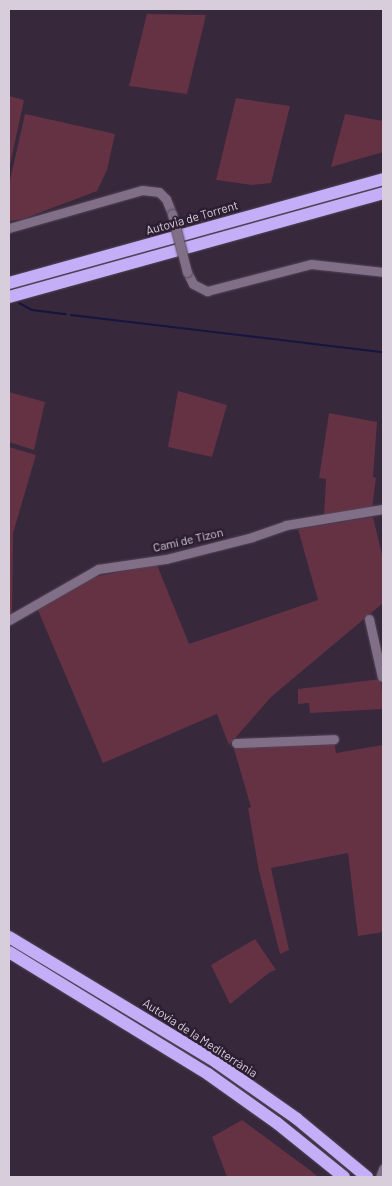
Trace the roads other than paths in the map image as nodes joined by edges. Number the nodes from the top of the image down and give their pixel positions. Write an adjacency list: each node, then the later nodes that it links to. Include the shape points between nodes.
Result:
1 (383, 179): 5 (highway, Autovia de Torrent)
2 (383, 193): 6 (highway)
3 (9, 228): 4 (street, bridge, via 142,190 159,192 166,198 187,272 193,284 207,291 311,264)
4 (383, 272)
5 (9, 283)
6 (9, 297)
7 (383, 509): 9 (street, Camí de Tizon, via 286,525 166,559 98,569)
8 (370, 619): 10 (street)
9 (9, 620)
10 (382, 677)
11 (334, 740): 12 (street)
12 (236, 743)
13 (9, 937): 16 (highway, Autovia de la Mediterrània, via 216,1062 297,1119)
14 (9, 952): 17 (highway, via 208,1074 277,1123)
15 (383, 1170): 18 (street)
16 (366, 1176)
17 (344, 1177)
18 (380, 1177)

